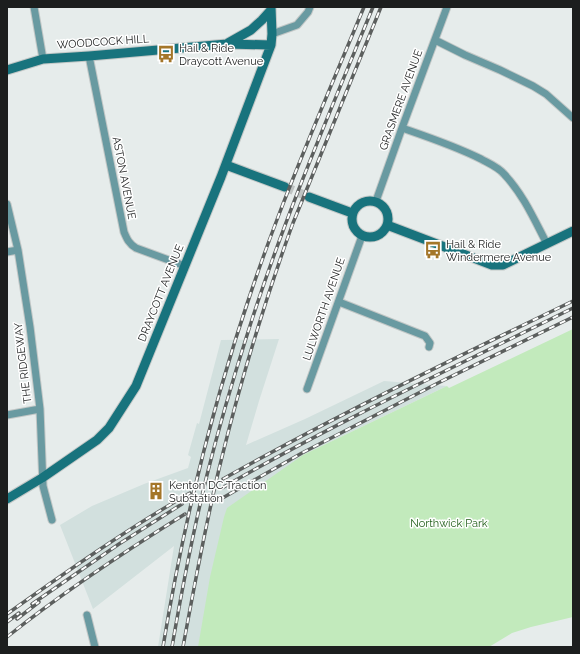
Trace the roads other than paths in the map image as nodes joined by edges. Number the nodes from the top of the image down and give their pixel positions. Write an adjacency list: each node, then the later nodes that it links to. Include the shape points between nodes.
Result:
1 (34, 7): 10 (street)
2 (310, 7): 5 (street, via 297,25)
3 (447, 7): 6 (street, GRASMERE AVENUE)
4 (271, 8): 5 (street, WOODCOCK HILL); 7 (street, WOODCOCK HILL, via 251,30)
5 (272, 34): 8 (street, WOODCOCK HILL)
6 (435, 40): 12 (street, via 533,86); 13 (street, GRASMERE AVENUE)
7 (227, 44): 8 (street, WOODCOCK HILL); 9 (street, WOODCOCK HILL)
8 (271, 45): 14 (street, DRAYCOTT AVENUE)
9 (89, 56): 10 (street, WOODCOCK HILL); 26 (street, ASTON AVENUE, via 126,239 136,248)
10 (43, 59): 11 (street, WOODCOCK HILL)
11 (7, 70)
12 (573, 118)
13 (402, 128): 17 (street, GRASMERE AVENUE); 23 (street, via 460,149 503,172 522,196)
14 (226, 165): 15 (street); 26 (street, DRAYCOTT AVENUE)
15 (286, 187)
16 (309, 197): 19 (street)
17 (376, 201): 19 (street, via 367,200 360,203); 20 (street, via 386,209)
18 (7, 204): 24 (street, THE RIDGEWAY)
19 (352, 213): 22 (street, via 354,227)
20 (387, 225): 22 (street, via 379,235); 23 (street, via 492,265 503,265)
21 (573, 231): 23 (street)
22 (362, 236): 27 (street, LULWORTH AVENUE)
23 (547, 244)
24 (18, 250): 25 (street); 30 (street, THE RIDGEWAY)
25 (7, 252)
26 (185, 266): 32 (street, DRAYCOTT AVENUE, via 136,386 109,428 97,440)
27 (339, 302): 28 (street, via 426,336); 29 (street, LULWORTH AVENUE)
28 (429, 347)
29 (307, 389)
30 (40, 409): 31 (street); 32 (street, THE RIDGEWAY)
31 (7, 415)
32 (42, 478): 33 (street, DRAYCOTT AVENUE); 34 (street, THE RIDGEWAY)
33 (7, 499)
34 (52, 520)
35 (87, 615): 36 (street)
36 (95, 647)

